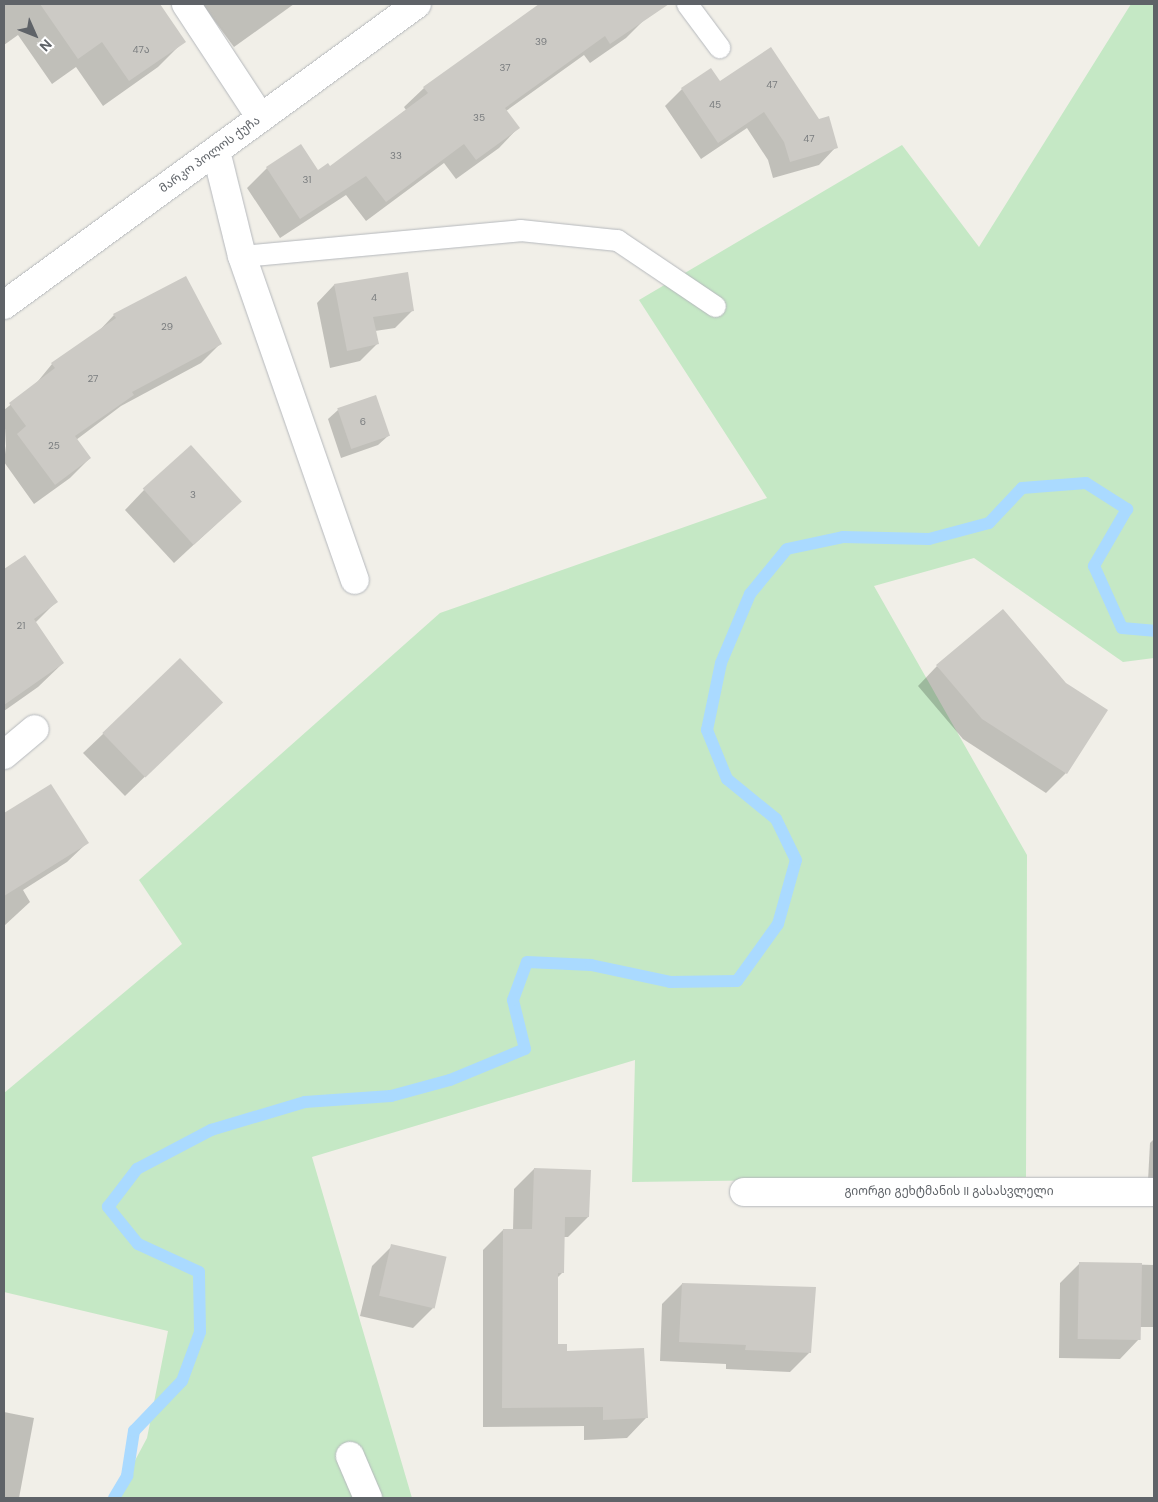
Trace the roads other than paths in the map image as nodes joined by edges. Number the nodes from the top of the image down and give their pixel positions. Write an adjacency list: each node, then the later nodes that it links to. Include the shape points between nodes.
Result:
1 (186, 4): 5 (street)
2 (417, 4): 5 (street, მარკო პოლოს ქუჩა)
3 (687, 4): 4 (lane)
4 (719, 47)
5 (261, 118): 6 (street, მარკო პოლოს ქუჩა)
6 (216, 151): 7 (street); 8 (street, მარკო პოლოს ქუჩა)
7 (242, 256): 9 (lane, via 520,230 617,240); 10 (street)
8 (4, 305)
9 (714, 306)
10 (355, 580)
11 (35, 729): 12 (street)
12 (4, 755)
13 (744, 1192): 14 (street, გიორგი გეხტმანის II გასასვლელი)
14 (1154, 1192)
15 (350, 1456): 16 (street)
16 (368, 1498)

